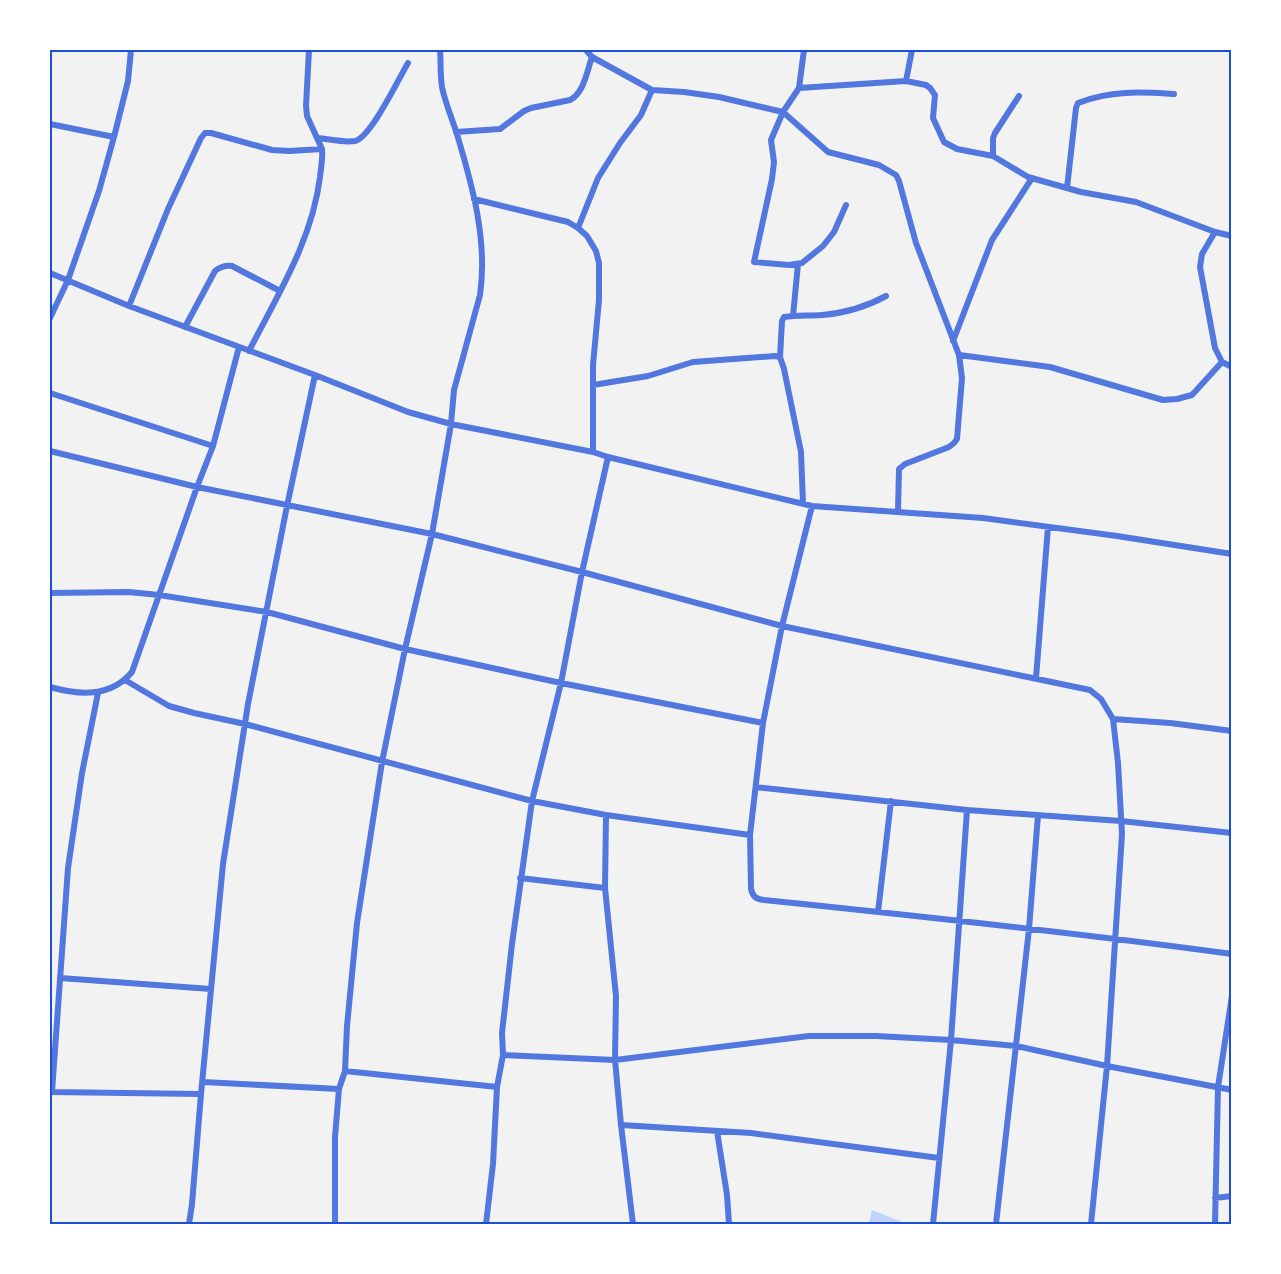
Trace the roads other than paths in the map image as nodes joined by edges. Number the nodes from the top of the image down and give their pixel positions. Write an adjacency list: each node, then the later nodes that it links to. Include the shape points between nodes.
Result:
1 (131, 50): 17 (street, via 128,81)
2 (309, 50): 18 (street, via 306,106)
3 (440, 50): 16 (street, via 442,84)
4 (586, 50): 7 (street)
5 (804, 50): 10 (street)
6 (912, 50): 9 (street)
7 (592, 57): 11 (street); 16 (street, via 576,98 531,108 500,129)
8 (408, 63): 18 (street, via 384,108 361,138)
9 (906, 81): 10 (street); 20 (street, via 926,85 933,92 933,118 944,142 957,149)
10 (799, 88): 14 (street)
11 (652, 90): 14 (street, via 719,97); 25 (street, via 641,115 598,178)
12 (1174, 94): 22 (street, via 1130,92 1078,103)
13 (1019, 96): 20 (street, via 995,133)
14 (783, 112): 28 (street, via 771,140 772,179 754,261); 37 (street, via 828,152 879,165 896,175 916,243)
15 (50, 124): 17 (street)
16 (456, 132): 23 (street)
17 (114, 137): 30 (street)
18 (317, 138): 19 (street)
19 (322, 149): 31 (street, via 310,224); 33 (street, via 279,151 211,133 203,135 168,208)
20 (993, 156): 21 (street)
21 (1032, 178): 22 (street); 37 (street, via 992,240)
22 (1067, 188): 26 (street, via 1136,201)
23 (474, 199): 25 (street, via 568,222); 47 (street, via 482,250 482,281 454,390)
24 (846, 205): 28 (street, via 823,246)
25 (578, 228): 45 (street, via 596,251 599,263)
26 (1215, 232): 27 (street); 42 (street, via 1202,254 1200,267 1215,348)
27 (1232, 236)
28 (798, 264): 34 (street)
29 (50, 273): 30 (street)
30 (68, 280): 33 (street); 35 (street)
31 (280, 291): 36 (street, via 232,266 220,267); 39 (street)
32 (886, 297): 34 (street, via 842,312)
33 (129, 306): 36 (street)
34 (793, 316): 41 (street, via 782,321)
35 (50, 318)
36 (185, 327): 38 (street)
37 (953, 341): 40 (street)
38 (239, 347): 39 (street); 48 (street)
39 (249, 351): 44 (street)
40 (959, 355): 42 (street, via 1050,367 1163,400 1192,395); 56 (street, via 962,378 957,439 949,447 898,469)
41 (780, 357): 45 (street, via 693,362 648,376); 53 (street, via 801,452)
42 (1222, 362): 43 (street)
43 (1232, 367)
44 (315, 375): 47 (street, via 408,412); 54 (street)
45 (593, 385): 50 (street)
46 (50, 393): 48 (street)
47 (452, 424): 50 (street); 58 (street)
48 (213, 446): 52 (street)
49 (50, 451): 52 (street)
50 (593, 452): 51 (street)
51 (608, 457): 53 (street); 60 (street)
52 (197, 487): 54 (street); 62 (street)
53 (803, 503): 55 (street)
54 (287, 506): 58 (street); 63 (street)
55 (812, 506): 56 (street); 64 (street)
56 (898, 512): 57 (street)
57 (1048, 527): 59 (street); 66 (street)
58 (432, 534): 60 (street); 65 (street)
59 (1232, 554)
60 (582, 572): 64 (street); 68 (street)
61 (50, 593): 62 (street)
62 (159, 595): 63 (street); 67 (street, via 132,672)
63 (267, 612): 65 (street); 73 (street)
64 (782, 626): 66 (street); 72 (street)
65 (405, 649): 68 (street); 75 (street)
66 (1036, 678): 71 (street, via 1090,690 1101,699)
67 (125, 680): 70 (street); 73 (street, via 169,706)
68 (561, 683): 72 (street); 77 (street)
69 (50, 687): 70 (street)
70 (98, 693): 92 (street, via 68,868)
71 (1113, 719): 74 (street); 82 (street)
72 (764, 723): 76 (street)
73 (245, 724): 75 (street); 93 (street, via 223,864)
74 (1232, 731)
75 (382, 762): 77 (street); 100 (street, via 357,923)
76 (756, 787): 78 (street); 84 (street)
77 (532, 801): 80 (street); 85 (street)
78 (891, 801): 79 (street); 87 (street)
79 (967, 810): 81 (street); 88 (street)
80 (606, 815): 84 (street); 86 (street)
81 (1038, 815): 82 (street); 89 (street)
82 (1121, 821): 83 (street); 90 (street)
83 (1232, 833)
84 (750, 835): 87 (street, via 751,890 756,899)
85 (520, 878): 86 (street); 97 (street, via 502,1033)
86 (605, 888): 98 (street, via 616,996)
87 (878, 912): 88 (street)
88 (960, 922): 89 (street); 95 (street)
89 (1029, 929): 90 (street); 96 (street)
90 (1115, 939): 91 (street); 99 (street)
91 (1232, 954)
92 (60, 978): 93 (street); 106 (street)
93 (211, 989): 101 (street)
94 (1232, 996): 103 (street)
95 (951, 1040): 96 (street); 98 (street, via 809,1036); 110 (street)
96 (1016, 1046): 99 (street); 119 (street)
97 (503, 1054): 98 (street); 102 (street)
98 (615, 1060): 108 (street)
99 (1107, 1066): 103 (street); 120 (street)
100 (345, 1071): 102 (street); 104 (street)
101 (203, 1082): 104 (street); 107 (street)
102 (497, 1087): 115 (street)
103 (1218, 1087): 105 (street); 112 (street)
104 (339, 1089): 114 (street)
105 (1232, 1090)
106 (51, 1092): 107 (street)
107 (201, 1094): 113 (street)
108 (621, 1125): 109 (street); 116 (street)
109 (717, 1131): 110 (street); 117 (street)
110 (939, 1158): 118 (street)
111 (1232, 1196): 112 (street)
112 (1215, 1198): 121 (street)
113 (189, 1224)
114 (335, 1224)
115 (486, 1224)
116 (633, 1224)
117 (729, 1224)
118 (933, 1224)
119 (996, 1224)
120 (1091, 1224)
121 (1215, 1224)

